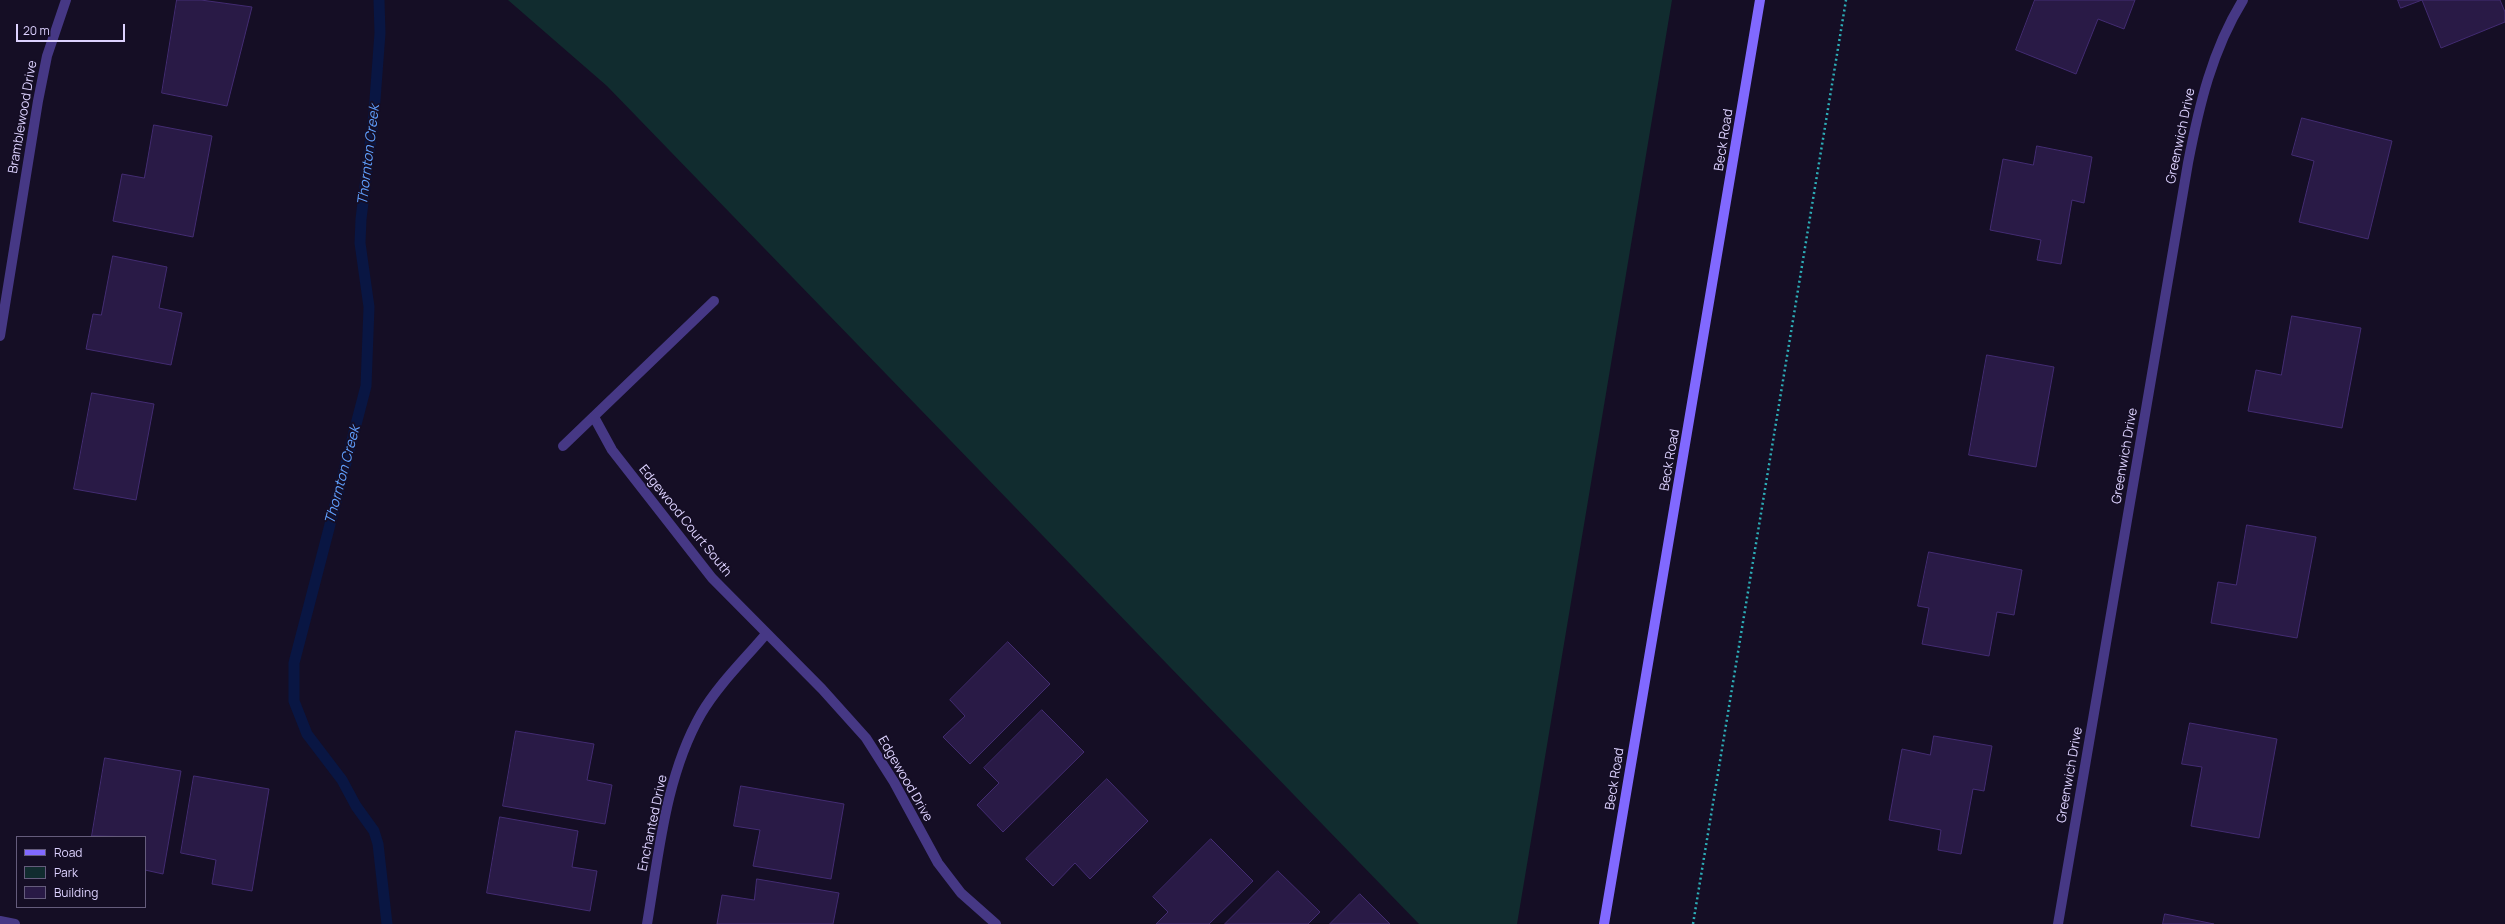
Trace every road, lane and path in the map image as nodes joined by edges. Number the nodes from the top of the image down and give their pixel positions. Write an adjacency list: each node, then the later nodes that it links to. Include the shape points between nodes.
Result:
1 (66, 0): 6 (street, Bramblewood Drive, via 47,56 38,101)
2 (1760, 0): 14 (main road, Beck Road)
3 (1846, 0): 15 (path)
4 (2244, 0): 16 (street, Greenwich Drive, via 2228,25 2210,71 2188,163)
5 (714, 301): 7 (street)
6 (0, 336)
7 (594, 417): 8 (street); 9 (street, Edgewood Court South, via 612,450 712,578)
8 (563, 446)
9 (766, 634): 12 (street, Enchanted Drive, via 726,680 702,713 685,746 670,793); 13 (street, Edgewood Drive, via 822,689 866,738 894,782 938,863 961,893)
10 (0, 922): 11 (street)
11 (15, 924)
12 (647, 924)
13 (996, 924)
14 (1604, 924)
15 (1692, 924)
16 (2058, 924)

